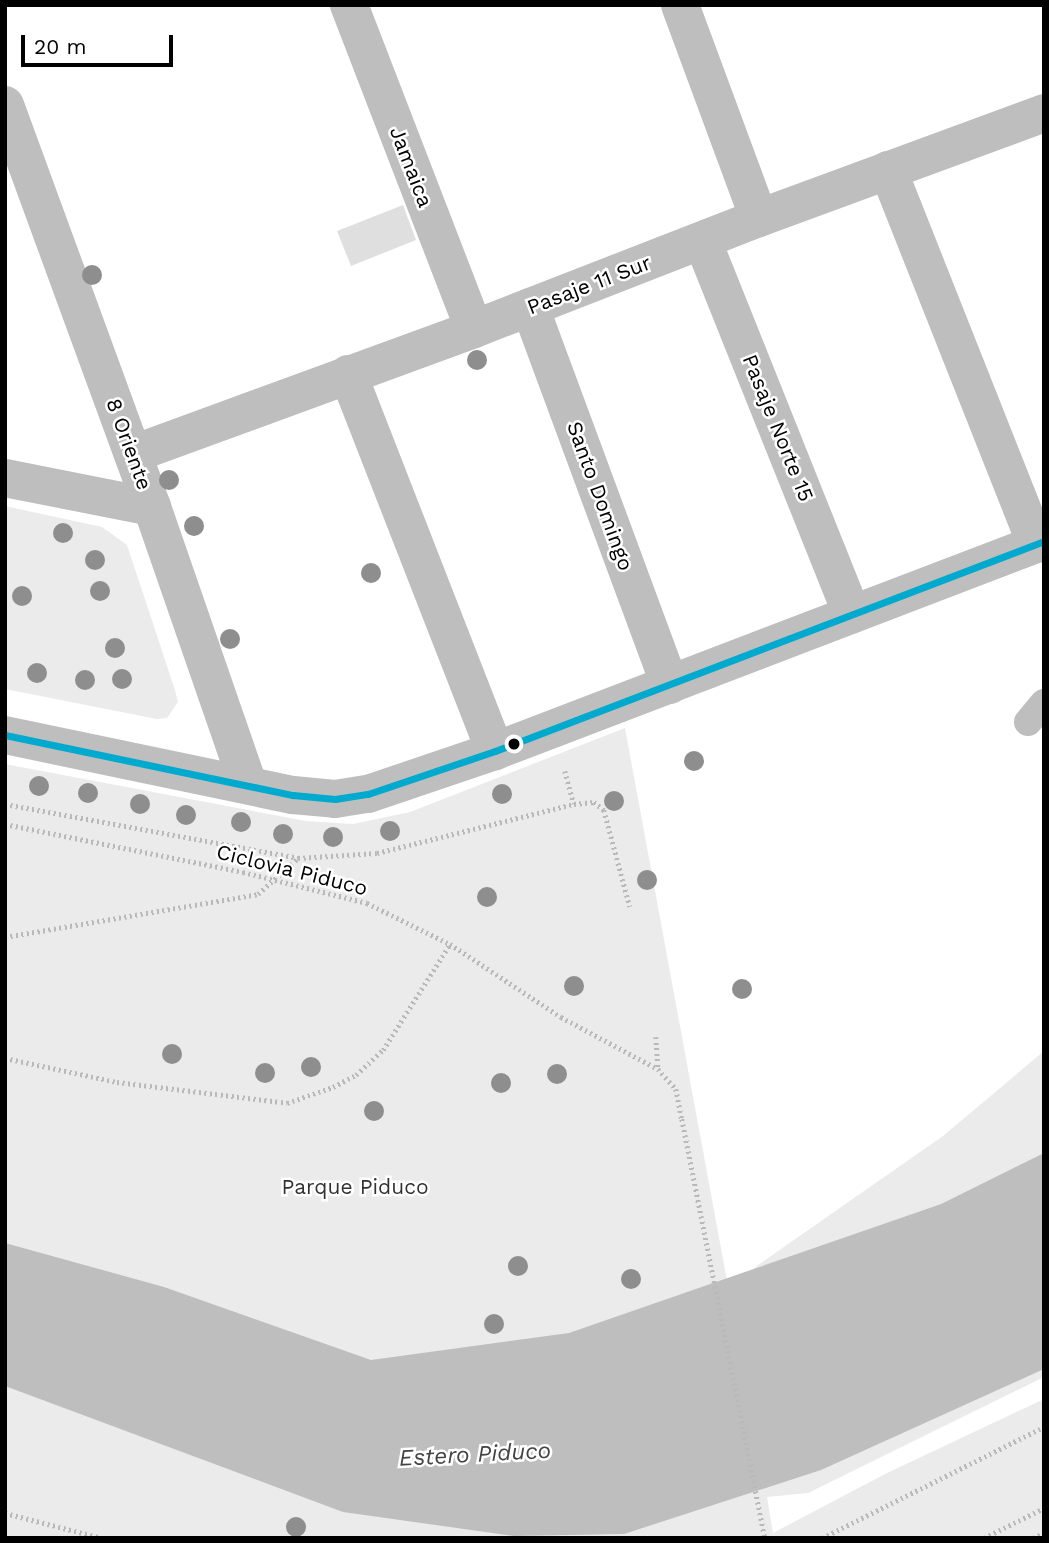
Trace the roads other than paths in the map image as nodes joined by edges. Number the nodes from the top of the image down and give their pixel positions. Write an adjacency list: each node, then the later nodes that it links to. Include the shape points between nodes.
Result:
1 (349, 5): 9 (street, Jamaica)
2 (680, 5): 6 (street)
3 (5, 105): 11 (street, 8 Oriente)
4 (1044, 113): 5 (street, Pasaje 11 Sur)
5 (888, 170): 6 (street, Pasaje 11 Sur); 14 (street)
6 (760, 218): 7 (street, Pasaje 11 Sur)
7 (703, 242): 8 (street, Pasaje 11 Sur); 15 (street, Pasaje Norte 15)
8 (530, 307): 9 (street, Pasaje 11 Sur); 16 (street, Santo Domingo)
9 (474, 330): 10 (street, Pasaje 11 Sur)
10 (348, 374): 11 (street, Pasaje 11 Sur); 18 (street)
11 (133, 454): 13 (street, 8 Oriente)
12 (5, 478): 13 (street)
13 (152, 507): 19 (street, 8 Oriente)
14 (1040, 542): 15 (street)
15 (852, 614): 16 (street)
16 (670, 685): 18 (street)
17 (5, 735): 19 (street)
18 (495, 751): 19 (street, via 368,794 335,799)
19 (248, 784)

